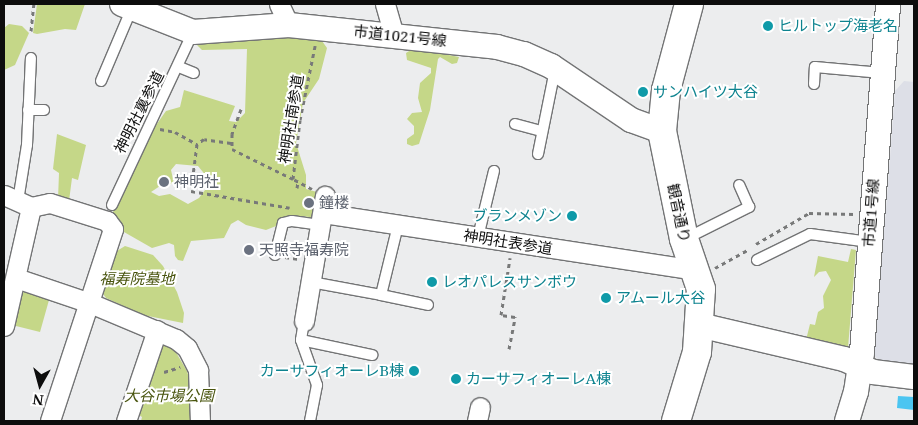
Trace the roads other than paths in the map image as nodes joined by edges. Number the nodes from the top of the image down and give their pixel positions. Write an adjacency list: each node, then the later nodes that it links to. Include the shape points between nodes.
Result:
1 (279, 4): 6 (street)
2 (385, 4): 8 (street)
3 (689, 4): 20 (main road, 観音通り, via 666,90)
4 (888, 4): 13 (street, 市道1号線)
5 (127, 6): 7 (street, 市道1021号線); 14 (lane)
6 (289, 25): 7 (street, 市道1021号線); 8 (street, 市道1021号線)
7 (193, 32): 10 (lane, 神明社裏参道)
8 (394, 35): 11 (street, 市道1021号線, via 497,47 524,54)
9 (31, 58): 16 (lane)
10 (179, 67): 12 (lane); 25 (lane, 神明社裏参道, via 119,184)
11 (556, 69): 19 (lane); 20 (street, 市道1021号線, via 631,120)
12 (194, 73)
13 (882, 73): 15 (lane, via 816,67); 30 (street, 市道1号線)
14 (101, 82)
15 (814, 84)
16 (28, 110): 17 (lane); 24 (lane, via 27,145)
17 (44, 110)
18 (515, 124): 19 (lane)
19 (542, 130): 21 (lane)
20 (662, 131): 29 (main road, 観音通り)
21 (538, 154)
22 (494, 171): 28 (lane)
23 (738, 185): 29 (lane, via 750,207)
24 (18, 201): 34 (street); 37 (street, via 50,204 107,221 113,229)
25 (112, 205)
26 (323, 211): 27 (street, 神明社表参道); 31 (lane, via 282,223); 35 (street)
27 (398, 224): 28 (street, 神明社表参道); 36 (lane)
28 (478, 237): 33 (street, 神明社表参道)
29 (684, 239): 33 (main road, 観音通り)
30 (869, 242): 32 (lane, via 810,234); 45 (street, 市道1号線)
31 (275, 255)
32 (757, 260)
33 (702, 271): 40 (main road, 観音通り)
34 (16, 278): 37 (street); 41 (street)
35 (311, 282): 36 (lane); 39 (street)
36 (381, 294): 38 (lane)
37 (90, 303): 42 (street); 47 (street)
38 (428, 305)
39 (304, 321): 43 (lane)
40 (699, 324): 45 (street, via 844,360); 51 (main road, 観音通り, via 696,352)
41 (4, 326)
42 (157, 330): 48 (street); 49 (street, via 176,339 192,356 200,385)
43 (301, 340): 44 (lane); 50 (lane, via 317,385)
44 (372, 355)
45 (860, 367): 46 (street, via 873,372); 52 (street, 市道1号線)
46 (914, 377)
47 (50, 421)
48 (126, 421)
49 (200, 421)
50 (310, 421)
51 (676, 421)
52 (847, 421)

